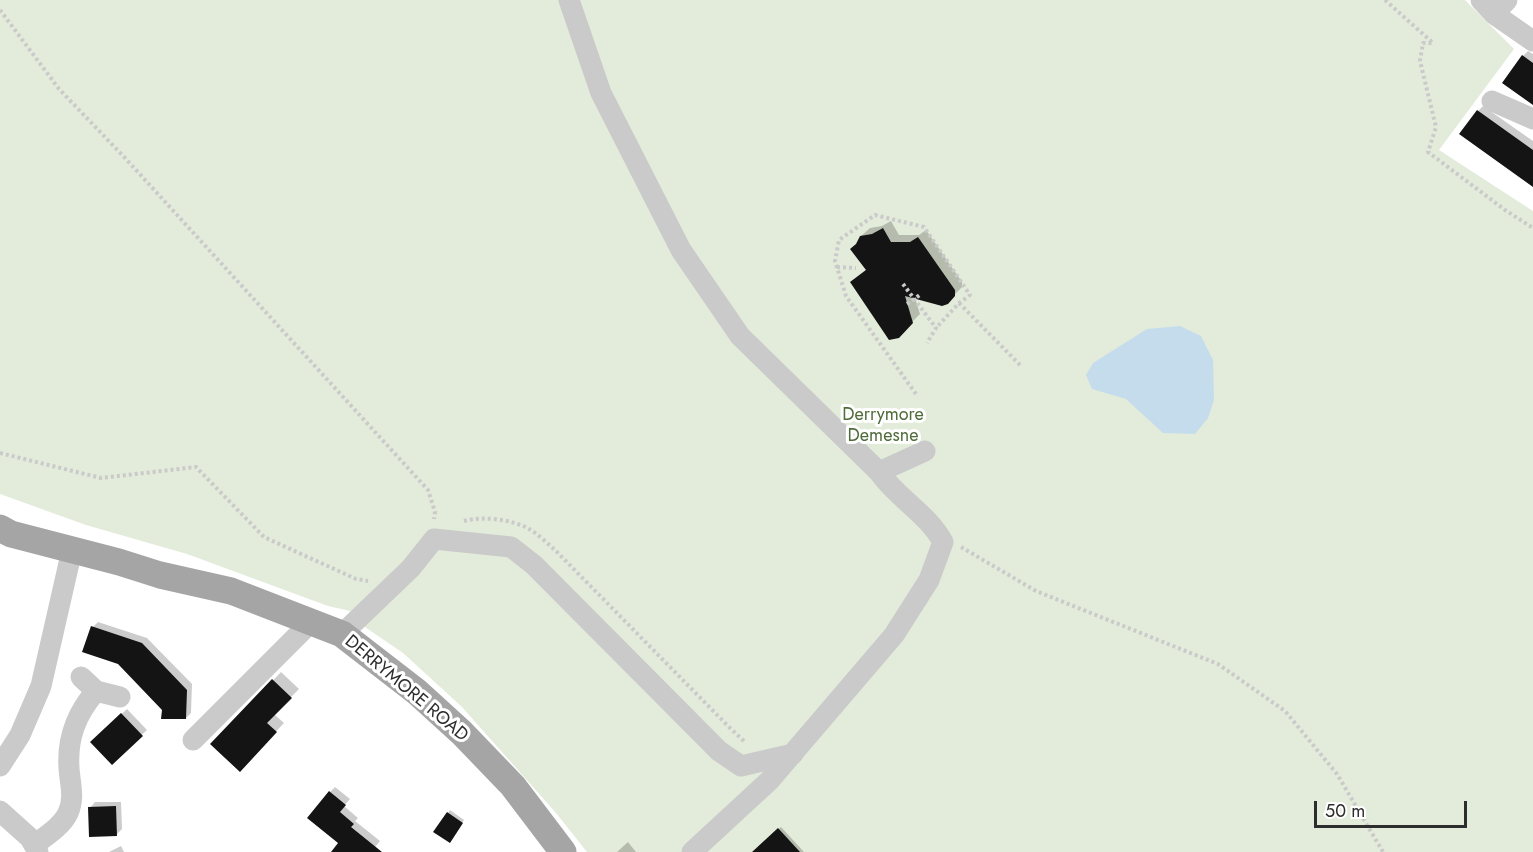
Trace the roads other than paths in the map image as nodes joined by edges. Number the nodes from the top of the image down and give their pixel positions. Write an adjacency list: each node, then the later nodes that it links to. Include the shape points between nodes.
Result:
1 (569, 0): 7 (street, via 601,93 681,250 740,336)
2 (1494, 4): 3 (street)
3 (1533, 41)
4 (1492, 101): 5 (street)
5 (1533, 119)
6 (925, 451): 7 (street)
7 (879, 472): 14 (street, via 943,542 929,580 894,635)
8 (0, 528): 9 (main road, DERRYMORE ROAD)
9 (72, 550): 10 (main road, DERRYMORE ROAD, via 231,591); 15 (street, via 41,686 20,735)
10 (308, 620): 11 (main road, DERRYMORE ROAD); 13 (street, via 304,629)
11 (342, 634): 14 (street, via 411,568 434,533 511,547 719,751 741,766); 18 (main road, DERRYMORE ROAD, via 462,733 513,786)
12 (120, 697): 17 (street, via 88,684 86,702 69,744 72,801 67,815)
13 (193, 740)
14 (793, 754): 19 (street)
15 (0, 766)
16 (0, 811): 17 (street)
17 (36, 848)
18 (563, 852)
19 (692, 852)

